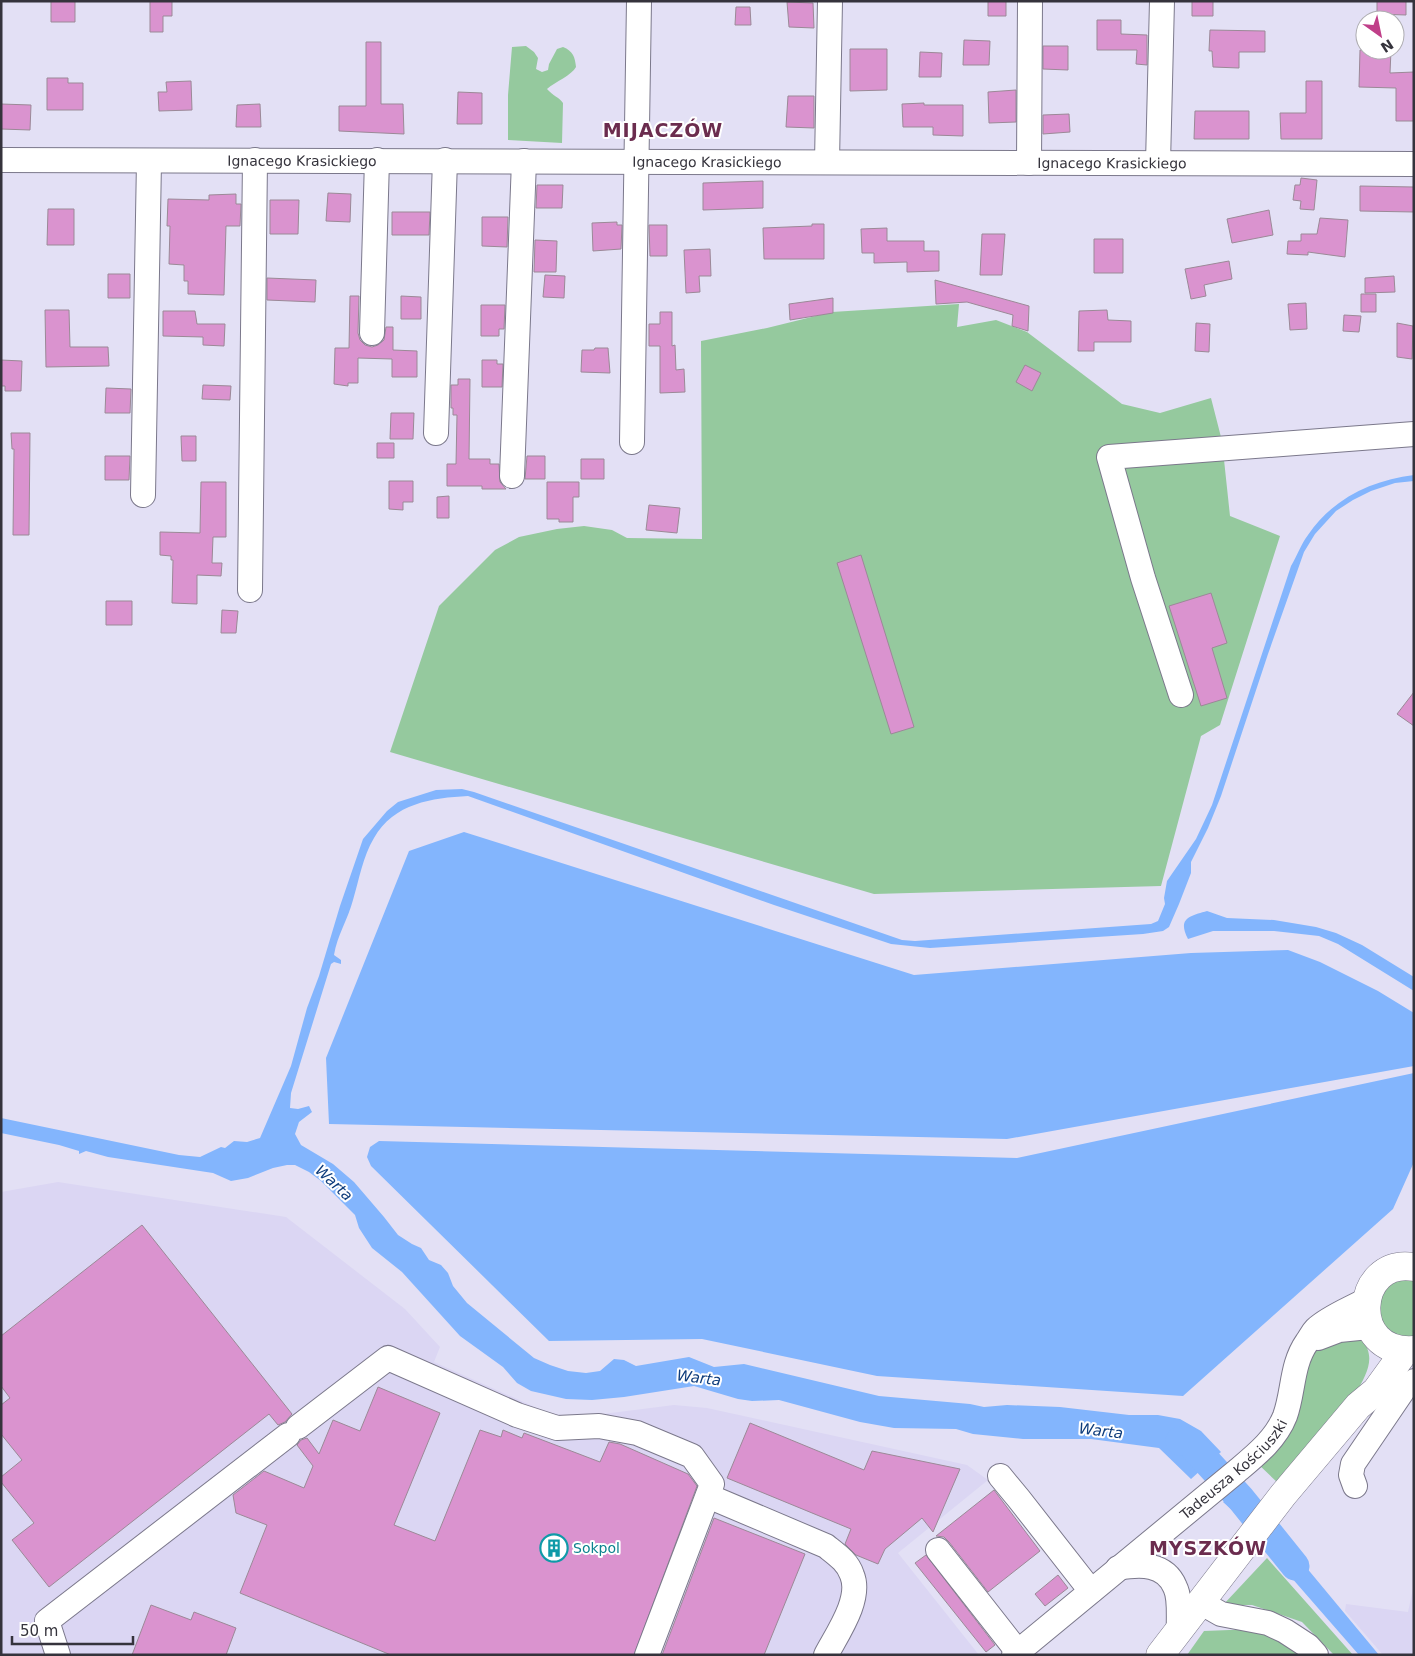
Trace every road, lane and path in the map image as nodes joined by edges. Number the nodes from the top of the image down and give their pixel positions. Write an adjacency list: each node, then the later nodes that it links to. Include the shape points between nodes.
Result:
1 (639, 1): 11 (street)
2 (830, 1): 12 (street)
3 (1030, 1): 13 (street)
4 (1162, 1): 14 (street)
5 (1, 160): 9 (street, Ignacego Krasickiego)
6 (255, 160): 7 (street, Ignacego Krasickiego); 9 (street, Ignacego Krasickiego); 22 (street)
7 (377, 160): 8 (street, Ignacego Krasickiego); 16 (street)
8 (446, 160): 10 (street, Ignacego Krasickiego); 17 (street)
9 (149, 161): 21 (street)
10 (524, 161): 11 (street, Ignacego Krasickiego); 20 (street)
11 (636, 161): 12 (street, Ignacego Krasickiego); 19 (street)
12 (827, 162): 13 (street, Ignacego Krasickiego)
13 (1029, 163): 14 (street, Ignacego Krasickiego)
14 (1158, 163): 15 (street, Ignacego Krasickiego)
15 (1414, 164)
16 (372, 333)
17 (436, 433)
18 (1414, 434): 23 (street, via 1108,457)
19 (632, 442)
20 (512, 476)
21 (143, 495)
22 (250, 590)
23 (1181, 695)
24 (1414, 1267): 25 (main road, via 1400,1267 1382,1275 1374,1282)
25 (1366, 1300): 26 (main road, via 1366,1318); 27 (street, Tadeusza Kościuszki, via 1315,1330)
26 (1374, 1333): 27 (street, via 1339,1330); 28 (main road, via 1386,1345); 30 (main road, via 1376,1362)
27 (1306, 1344): 35 (street, Tadeusza Kościuszki, via 1297,1360 1289,1402 1278,1429 1268,1443)
28 (1409, 1351): 30 (main road, via 1376,1391)
29 (1414, 1381): 32 (street, via 1404,1389 1354,1464 1351,1475)
30 (1358, 1406): 37 (main road)
31 (1000, 1476): 36 (street)
32 (1355, 1486)
33 (708, 1496): 40 (street, via 712,1484 692,1456 637,1433 599,1426 557,1428 388,1358 47,1621); 41 (street); 42 (street, via 826,1546 842,1558 853,1575 854,1598)
34 (938, 1550): 39 (street)
35 (1118, 1568): 36 (street, Tadeusza Kościuszki); 38 (street, via 1147,1565 1168,1577 1176,1587)
36 (1091, 1591): 39 (street, Tadeusza Kościuszki)
37 (1200, 1602): 38 (main road); 44 (street, via 1221,1614 1268,1623 1308,1646)
38 (1179, 1630): 43 (main road)
39 (1016, 1653)
40 (58, 1655)
41 (647, 1655)
42 (826, 1655)
43 (1160, 1655)
44 (1316, 1655)

